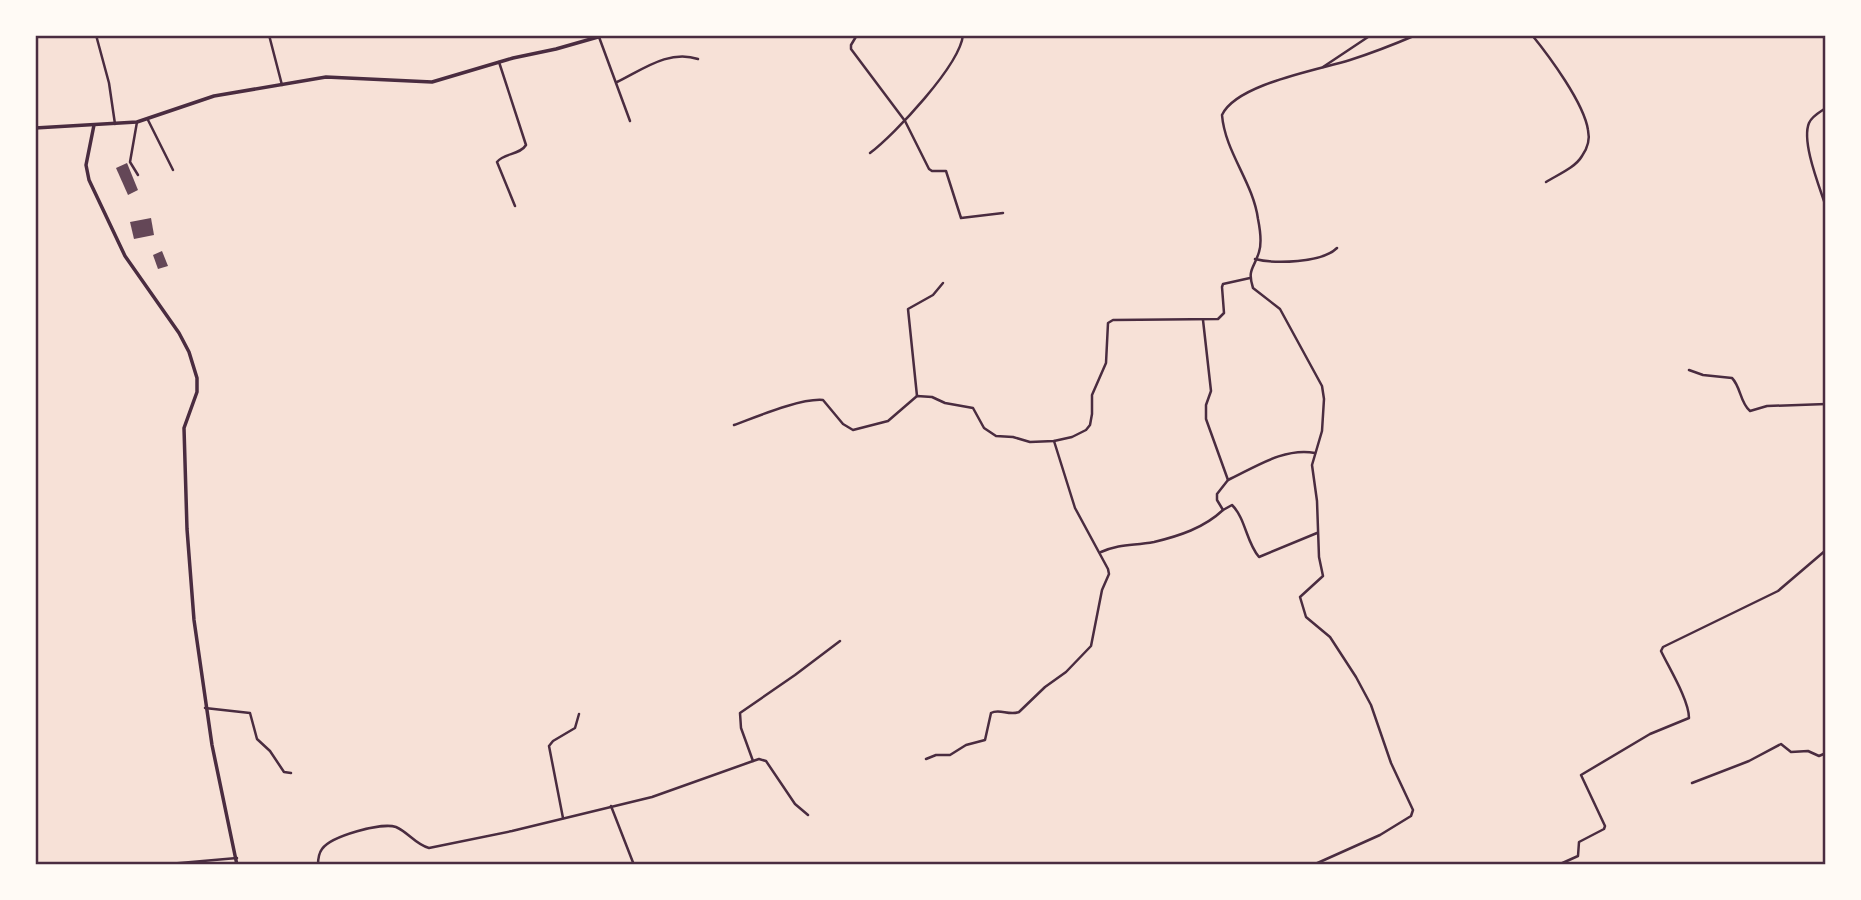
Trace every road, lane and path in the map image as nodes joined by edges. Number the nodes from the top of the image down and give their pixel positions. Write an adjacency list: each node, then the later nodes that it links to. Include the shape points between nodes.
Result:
1 (96, 35): 20 (street)
2 (269, 35): 14 (street)
3 (605, 35): 9 (street)
4 (857, 35): 18 (street, via 851,49)
5 (963, 35): 18 (street, via 952,61)
6 (1371, 35): 12 (street)
7 (1416, 35): 12 (street)
8 (1532, 35): 26 (street, via 1560,72 1589,133 1578,162)
9 (599, 37): 11 (street); 13 (street)
10 (698, 59): 13 (street, via 666,58)
11 (499, 62): 14 (street, via 432,82 331,77); 27 (street, via 526,145 497,162)
12 (1320, 69): 31 (street, via 1253,90 1231,103 1222,115 1255,202 1259,252)
13 (617, 82): 17 (street)
14 (282, 85): 16 (street, via 214,96)
15 (1826, 108): 28 (street, via 1809,124 1807,140)
16 (148, 120): 19 (street); 24 (street)
17 (629, 121)
18 (905, 121): 23 (street); 29 (street, via 929,169 946,171 961,218)
19 (137, 122): 20 (street); 25 (street, via 130,162)
20 (116, 124): 21 (street)
21 (94, 125): 22 (street); 47 (street, via 86,165 89,180 125,256 184,342 197,378 197,393 184,428 194,620)
22 (35, 128)
23 (870, 153)
24 (173, 170)
25 (138, 175)
26 (1546, 182)
27 (515, 206)
28 (1826, 207)
29 (1003, 213)
30 (1337, 248): 31 (street, via 1328,255 1282,263)
31 (1255, 259): 32 (street)
32 (1250, 278): 34 (street, via 1223,284 1223,316); 40 (street, via 1254,288 1280,309 1322,386 1322,431)
33 (943, 284): 36 (street, via 908,309)
34 (1203, 320): 39 (street, via 1108,323 1106,363 1092,395 1090,425 1072,438); 41 (street, via 1211,391 1206,419)
35 (1689, 370): 37 (street, via 1732,378 1750,411)
36 (916, 396): 38 (street, via 888,421 853,429 818,399); 39 (street, via 973,408 984,428 996,436)
37 (1826, 404)
38 (734, 425)
39 (1054, 441): 45 (street, via 1075,508)
40 (1315, 453): 41 (street, via 1275,457); 43 (street)
41 (1227, 481): 42 (street, via 1217,494)
42 (1223, 510): 43 (street, via 1231,505 1237,511 1259,558); 45 (street, via 1194,530)
43 (1317, 533): 62 (street, via 1323,576 1300,597 1306,617 1330,637 1356,677 1413,810 1380,835)
44 (1826, 550): 63 (street, via 1778,591 1662,647 1689,719 1650,734 1581,775 1605,826 1579,842 1578,856)
45 (1101, 552): 50 (street, via 1109,574 1088,650 1019,712 993,712 985,740 950,755)
46 (840, 641): 51 (street, via 740,713)
47 (205, 708): 52 (street, via 250,713 257,740 284,772); 57 (street)
48 (579, 714): 56 (street, via 575,728 549,746)
49 (1826, 753): 53 (street, via 1791,752 1781,744)
50 (926, 759)
51 (753, 761): 54 (street, via 652,797); 55 (street, via 765,761)
52 (291, 773)
53 (1692, 783)
54 (611, 806): 56 (street); 61 (street)
55 (808, 815)
56 (563, 818): 60 (street, via 429,848 400,829 377,826 329,843 322,849)
57 (236, 858): 58 (street); 59 (street)
58 (157, 865)
59 (237, 865)
60 (318, 865)
61 (634, 865)
62 (1313, 865)
63 (1558, 865)

